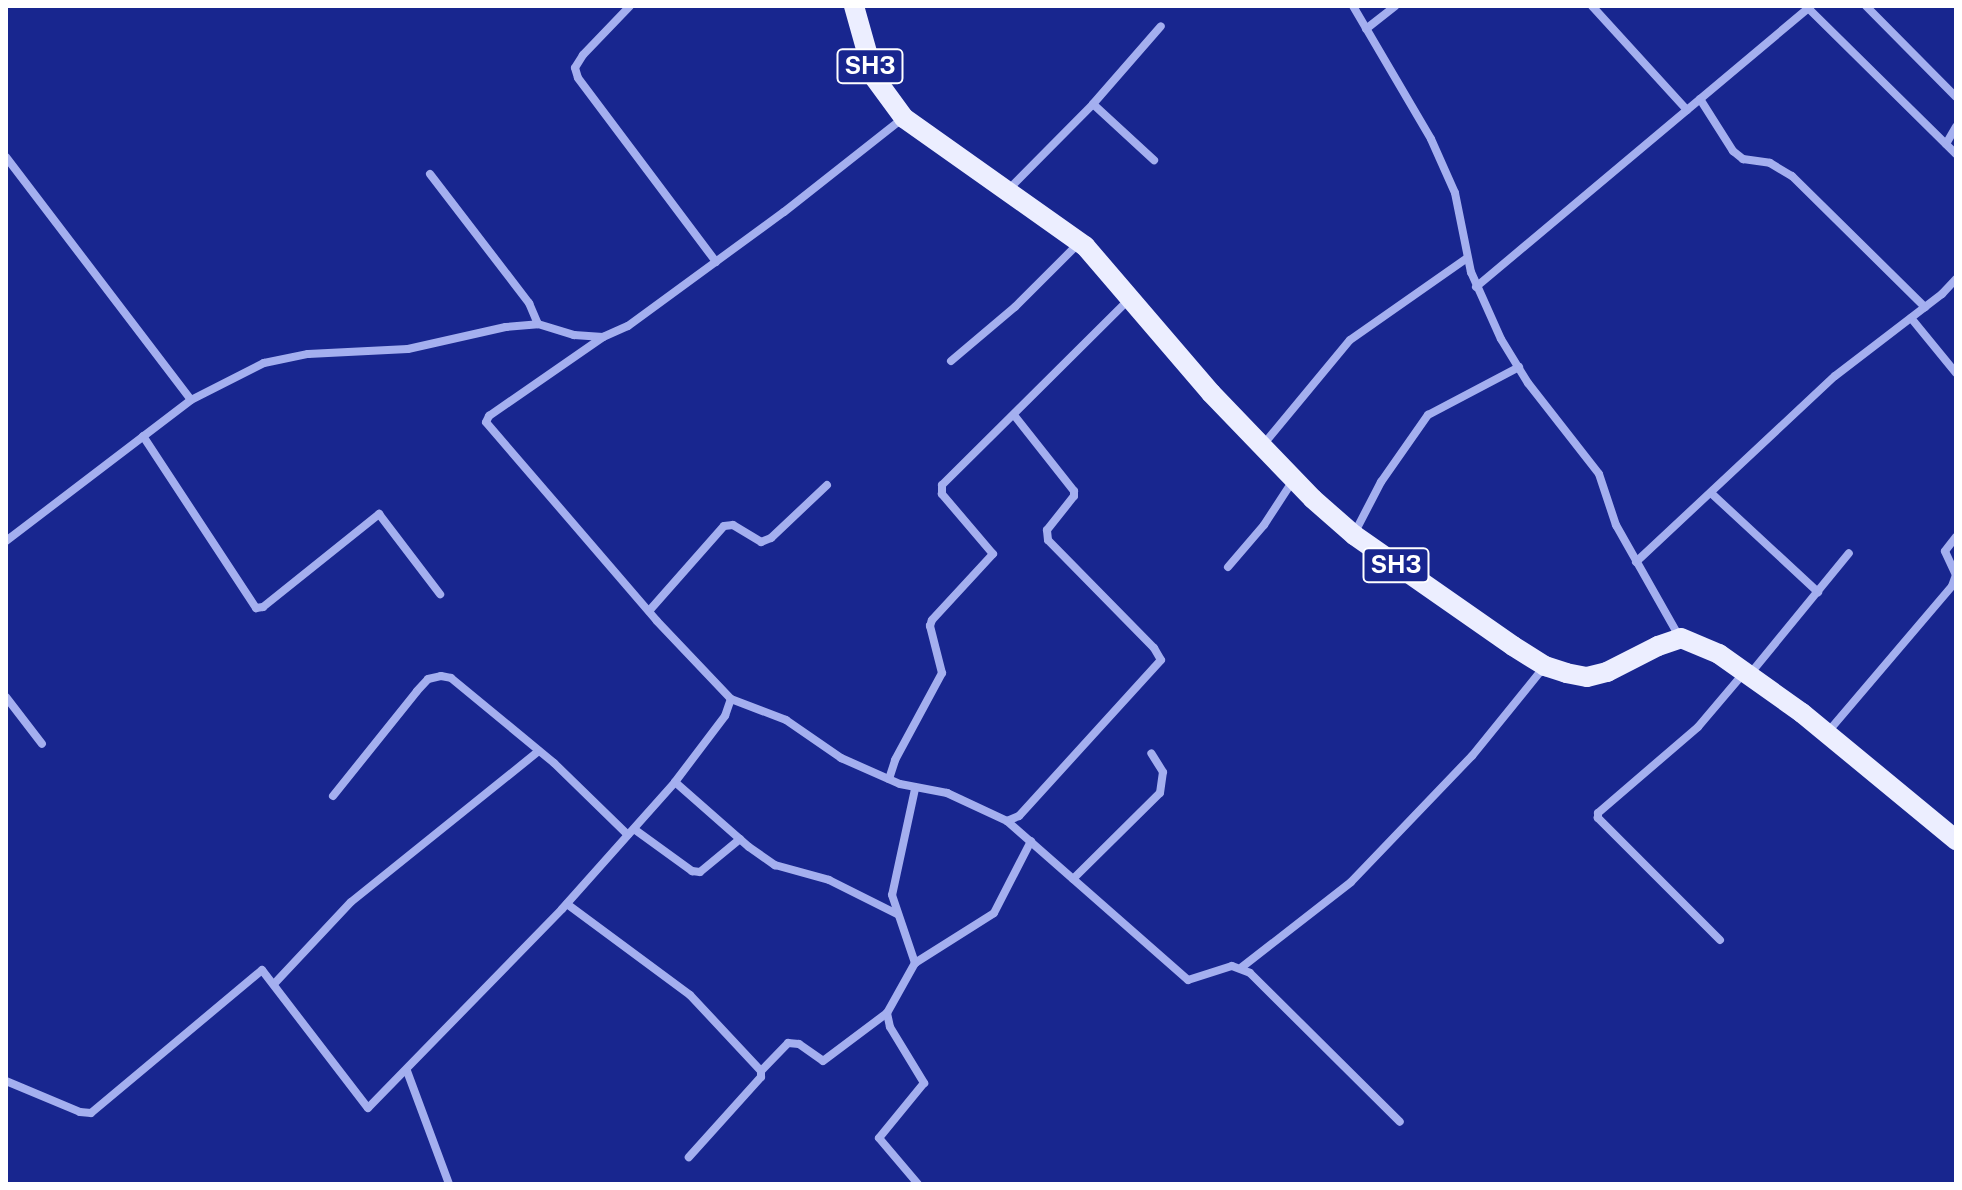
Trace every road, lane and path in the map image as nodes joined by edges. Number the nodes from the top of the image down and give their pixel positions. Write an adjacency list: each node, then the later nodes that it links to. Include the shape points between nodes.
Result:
1 (630, 6): 24 (street, via 579,61 578,78)
2 (854, 6): 14 (main road, SH3, via 874,77)
3 (1353, 6): 9 (street)
4 (1395, 6): 9 (street)
5 (1592, 6): 13 (street)
6 (1866, 6): 10 (street)
7 (1809, 7): 11 (street); 16 (street)
8 (1161, 26): 12 (street)
9 (1366, 29): 23 (street, via 1431,139 1455,193)
10 (1956, 97)
11 (1700, 99): 13 (street); 28 (street, via 1733,151 1792,176)
12 (1093, 104): 19 (street); 21 (street)
13 (1687, 110): 26 (street)
14 (904, 118): 21 (main road, SH3); 24 (street)
15 (1956, 127): 16 (street)
16 (1946, 144): 17 (street)
17 (1956, 154)
18 (6, 157): 35 (street)
19 (1154, 160)
20 (430, 174): 30 (street, via 529,303)
21 (1007, 191): 22 (main road, SH3)
22 (1080, 242): 27 (main road, SH3); 32 (street)
23 (1467, 258): 26 (street); 38 (street, via 1350,340)
24 (716, 262): 31 (street, via 628,326)
25 (1956, 279): 28 (street)
26 (1476, 287): 33 (street)
27 (1130, 298): 36 (street); 38 (main road, SH3)
28 (1925, 307): 29 (street)
29 (1911, 318): 34 (street); 41 (street, via 1835,376)
30 (538, 324): 31 (street); 35 (street, via 408,349 308,354 264,363)
31 (603, 337): 50 (street, via 486,422)
32 (951, 361)
33 (1519, 367): 42 (street, via 1428,415 1381,482); 46 (street, via 1599,474 1616,525)
34 (1956, 373)
35 (191, 400): 37 (street)
36 (1014, 415): 61 (street, via 942,485 942,494 993,554 932,620 942,673); 65 (street, via 1074,491 1047,530 1048,540 1161,660 1019,816)
37 (143, 436): 44 (street); 49 (street, via 256,608 379,514)
38 (1262, 446): 39 (main road, SH3)
39 (1294, 479): 42 (main road, SH3); 47 (street)
40 (827, 485): 50 (street, via 761,542 733,525 724,526)
41 (1711, 493): 46 (street); 48 (street)
42 (1354, 535): 52 (main road, SH3)
43 (1956, 537): 57 (street, via 1945,551 1956,575 1952,586)
44 (6, 541)
45 (1849, 553): 48 (street)
46 (1636, 562): 51 (street)
47 (1228, 567)
48 (1818, 592): 53 (street)
49 (440, 594)
50 (649, 611): 55 (street)
51 (1681, 638): 52 (main road, SH3, via 1587,677); 53 (main road)
52 (1545, 666): 75 (street, via 1472,756 1351,882)
53 (1747, 673): 57 (main road); 73 (street, via 1698,727 1598,813)
54 (6, 697): 56 (street)
55 (731, 699): 61 (street, via 786,720 841,758); 62 (street, via 725,716)
56 (9, 708): 58 (street)
57 (1827, 733): 68 (main road)
58 (42, 744)
59 (539, 751): 64 (street, via 451,678 441,676 428,679 417,691); 66 (street); 76 (street, via 351,902)
60 (1151, 753): 70 (street, via 1163,772 1160,793)
61 (889, 779): 63 (street)
62 (675, 782): 66 (street); 67 (street)
63 (915, 789): 65 (street, via 947,793); 72 (street, via 892,895)
64 (333, 796)
65 (1007, 821): 69 (street)
66 (631, 832): 67 (street, via 700,872); 71 (street)
67 (740, 839): 72 (street, via 775,865 829,880)
68 (1956, 840)
69 (1031, 841): 70 (street); 74 (street, via 994,913)
70 (1073, 879): 75 (street, via 1188,980)
71 (567, 904): 78 (street); 79 (street, via 690,995)
72 (897, 914): 74 (street)
73 (1720, 940)
74 (915, 963): 77 (street)
75 (1242, 967): 81 (street)
76 (274, 984): 78 (street, via 363,1105 375,1105); 80 (street, via 266,973 256,971 91,1113)
77 (887, 1013): 79 (street, via 823,1061 799,1044 788,1043); 84 (street, via 924,1083 879,1138)
78 (407, 1071): 83 (street)
79 (761, 1071): 82 (street)
80 (6, 1081)
81 (1400, 1122)
82 (689, 1157)
83 (449, 1184)
84 (918, 1184)

